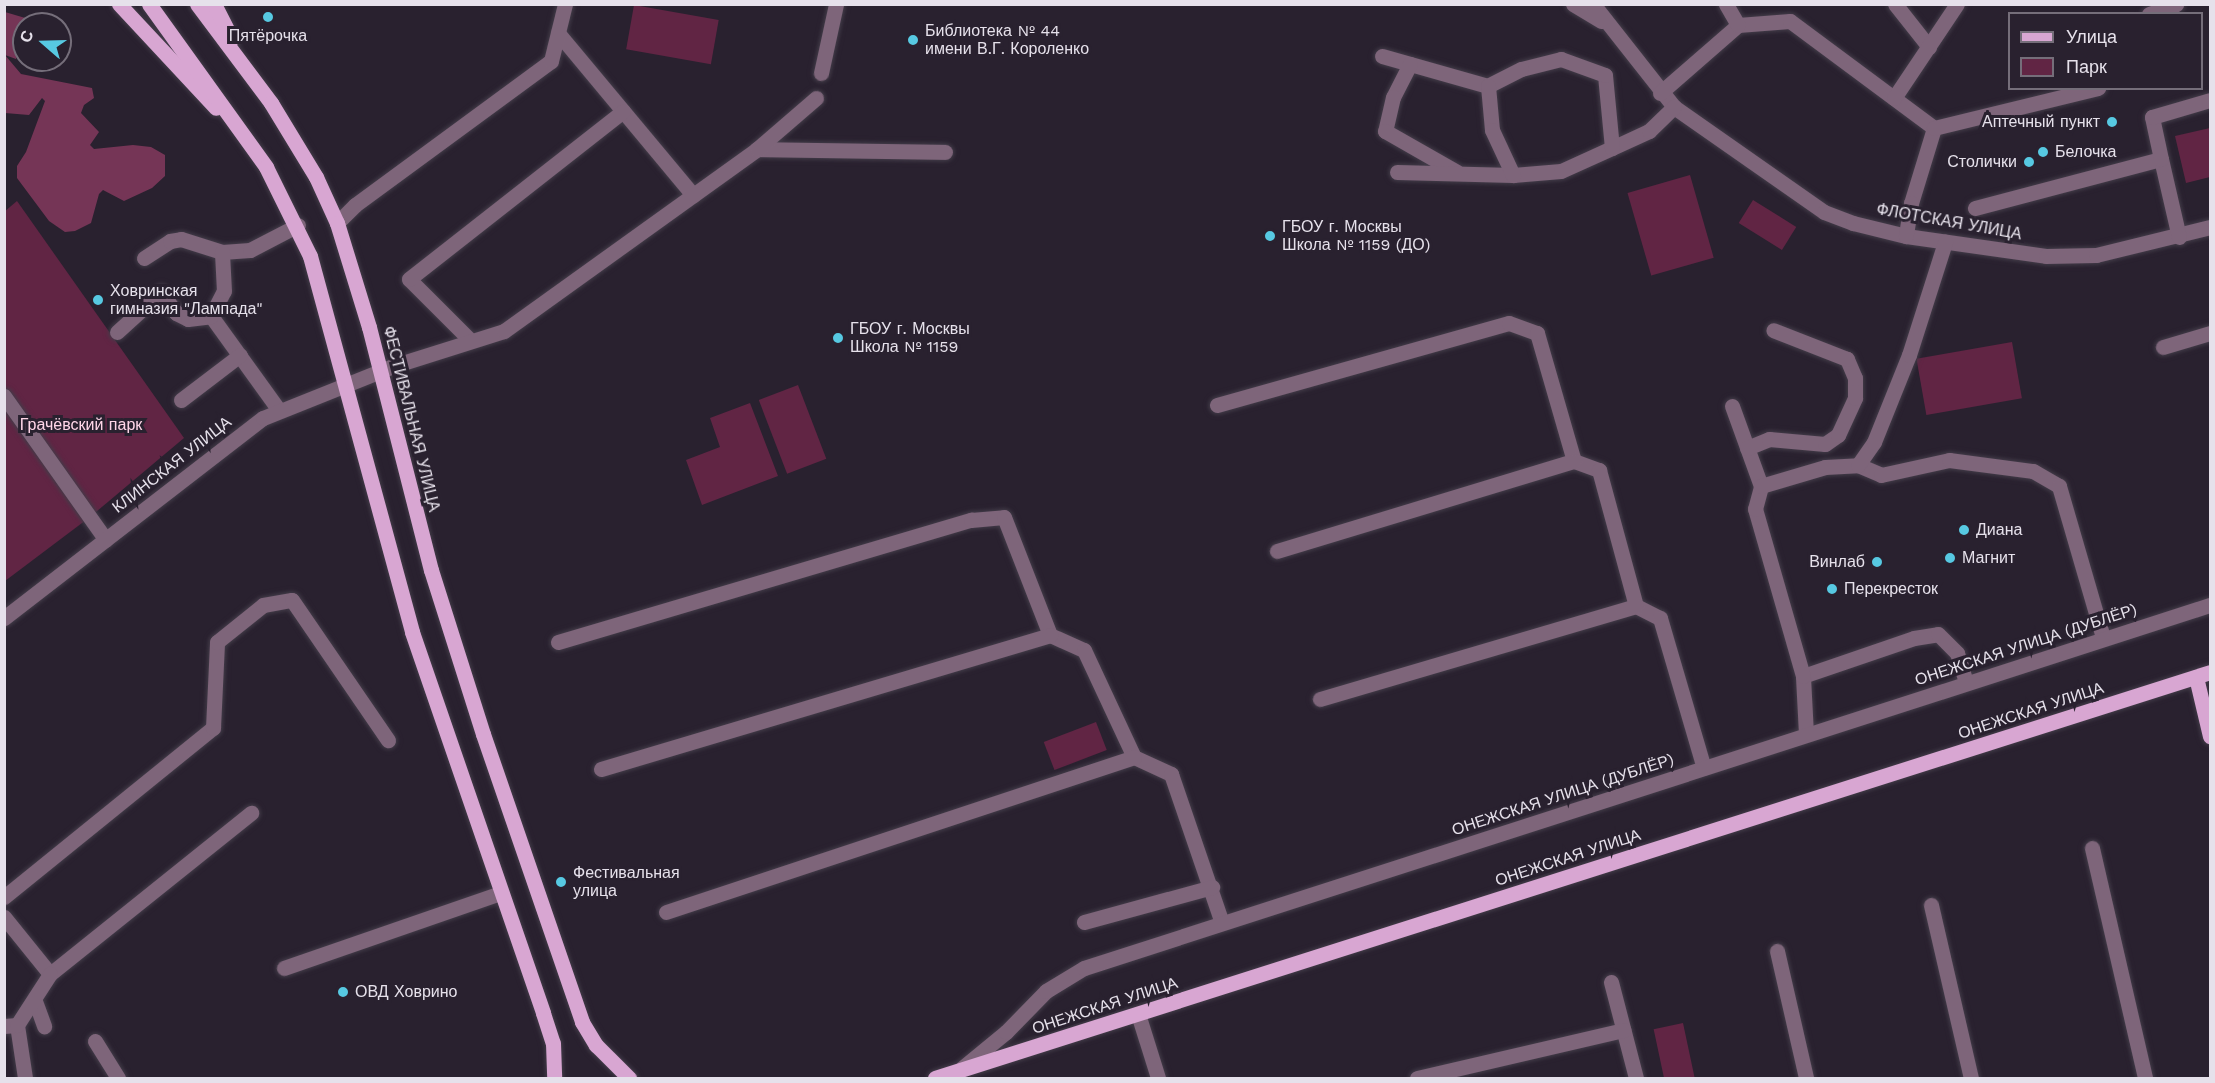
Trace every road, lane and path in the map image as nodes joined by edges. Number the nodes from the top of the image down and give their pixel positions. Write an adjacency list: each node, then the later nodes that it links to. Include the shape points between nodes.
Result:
1 (119, 4): 35 (main road)
2 (149, 4): 35 (main road)
3 (197, 4): 21 (main road)
4 (214, 4): 21 (main road)
5 (565, 4): 16 (street)
6 (836, 4): 20 (street)
7 (1573, 4): 15 (street, ФЛОТСКАЯ УЛИЦА)
8 (1593, 4): 15 (street, ФЛОТСКАЯ УЛИЦА)
9 (1726, 4): 14 (street)
10 (1957, 4): 17 (street)
11 (2176, 4): 13 (street)
12 (1896, 5): 17 (street)
13 (2154, 12)
14 (1738, 25): 24 (street); 26 (street, via 1790,21)
15 (1609, 26): 24 (street, ФЛОТСКАЯ УЛИЦА)
16 (558, 33): 29 (street); 41 (street, via 551,61 355,205)
17 (1929, 47): 26 (street)
18 (1382, 56): 19 (street)
19 (1410, 64): 22 (street); 37 (street, via 1393,97 1385,131)
20 (821, 73)
21 (252, 76): 41 (main road, ФЕСТИВАЛЬНАЯ УЛИЦА, via 316,177)
22 (1488, 86): 31 (street, via 1521,69 1561,59 1605,75); 38 (street, via 1492,130)
23 (2090, 90): 30 (street)
24 (1660, 93): 28 (street, ФЛОТСКАЯ УЛИЦА)
25 (816, 98): 32 (street, КЛИНСКАЯ УЛИЦА)
26 (1894, 98): 30 (street)
27 (2211, 100): 34 (street, via 2152,117)
28 (1674, 108): 31 (street, via 1649,131); 44 (street, ФЛОТСКАЯ УЛИЦА, via 1824,212)
29 (623, 111): 39 (street); 53 (street, via 409,279)
30 (1934, 128): 44 (street, via 1911,202)
31 (1612, 148): 38 (street, via 1561,171)
32 (757, 149): 33 (street); 39 (street, КЛИНСКАЯ УЛИЦА)
33 (945, 152)
34 (2161, 159): 40 (street); 45 (street)
35 (266, 167): 42 (main road)
36 (1397, 172): 37 (street)
37 (1459, 174): 38 (street)
38 (1513, 175)
39 (693, 195): 53 (street, КЛИНСКАЯ УЛИЦА, via 504,331)
40 (1975, 208)
41 (337, 223): 56 (main road, ФЕСТИВАЛЬНАЯ УЛИЦА)
42 (298, 225): 47 (street, via 250,250); 57 (main road)
43 (2211, 227): 45 (street, ФЛОТСКАЯ УЛИЦА)
44 (1906, 236): 46 (street, ФЛОТСКАЯ УЛИЦА)
45 (2179, 237): 46 (street, ФЛОТСКАЯ УЛИЦА, via 2096,255 2046,256)
46 (1945, 242): 65 (street, via 1909,355 1874,442)
47 (222, 252): 48 (street, via 181,239 170,241); 49 (street, via 224,291)
48 (144, 258)
49 (211, 316): 51 (street, via 188,319 176,313 161,292); 55 (street)
50 (1773, 330): 63 (street, via 1847,359 1856,378 1855,398 1838,435 1826,444 1769,439)
51 (117, 332)
52 (2211, 333): 54 (street)
53 (470, 340): 56 (street, КЛИНСКАЯ УЛИЦА)
54 (2163, 347)
55 (240, 355): 58 (street); 62 (street)
56 (380, 372): 57 (street, КЛИНСКАЯ УЛИЦА); 109 (main road, ФЕСТИВАЛЬНАЯ УЛИЦА, via 446,621 581,1018 596,1045)
57 (344, 386): 62 (street, КЛИНСКАЯ УЛИЦА); 88 (main road, via 412,632)
58 (181, 400)
59 (1217, 405): 64 (street, via 1509,323 1537,333)
60 (7, 406): 67 (street)
61 (1732, 406): 63 (street)
62 (278, 409): 67 (street, КЛИНСКАЯ УЛИЦА)
63 (1747, 448): 66 (street)
64 (1574, 461): 68 (street); 70 (street, via 1599,470)
65 (1858, 465): 66 (street, via 1825,467); 73 (street, via 1881,475 1949,460 2033,471 2059,486)
66 (1761, 486): 76 (street, via 1755,509)
67 (106, 540): 71 (street, КЛИНСКАЯ УЛИЦА)
68 (1277, 551)
69 (2211, 605): 73 (street, ОНЕЖСКАЯ УЛИЦА (ДУБЛЁР))
70 (1636, 606): 78 (street); 83 (street, via 1660,618)
71 (4, 618)
72 (1050, 635): 74 (street, via 1004,517 971,520); 82 (street, via 1084,650); 84 (street)
73 (2103, 637): 77 (street, ОНЕЖСКАЯ УЛИЦА (ДУБЛЁР))
74 (558, 642)
75 (2203, 675): 80 (main road); 100 (main road, ОНЕЖСКАЯ УЛИЦА)
76 (1803, 676): 77 (street, via 1914,638 1938,634 1957,653); 79 (street)
77 (1966, 683): 79 (street, ОНЕЖСКАЯ УЛИЦА (ДУБЛЁР))
78 (1320, 699)
79 (1806, 734): 83 (street, ОНЕЖСКАЯ УЛИЦА (ДУБЛЁР))
80 (2211, 736)
81 (388, 740): 89 (street, via 292,600 263,605 217,642 213,728)
82 (1134, 757): 87 (street, via 1171,774); 91 (street)
83 (1704, 768): 94 (street, ОНЕЖСКАЯ УЛИЦА (ДУБЛЁР))
84 (602, 769)
85 (251, 813): 97 (street)
86 (2092, 848): 116 (street)
87 (1212, 887): 93 (street); 94 (street)
88 (501, 893): 96 (street); 108 (main road, via 553,1043)
89 (4, 897)
90 (1931, 904): 115 (street)
91 (666, 912)
92 (4, 917): 97 (street)
93 (1084, 922)
94 (1222, 923): 105 (street, ОНЕЖСКАЯ УЛИЦА (ДУБЛЁР), via 1084,968 1046,991 1006,1032)
95 (1777, 951): 114 (street)
96 (284, 968)
97 (50, 974): 99 (street)
98 (1611, 982): 103 (street)
99 (35, 1001): 101 (street); 102 (street)
100 (1138, 1014): 105 (main road, ОНЕЖСКАЯ УЛИЦА); 111 (street)
101 (11, 1025): 106 (street)
102 (44, 1026)
103 (1624, 1030): 112 (street); 113 (street)
104 (95, 1041): 107 (street)
105 (957, 1072): 110 (main road, ОНЕЖСКАЯ УЛИЦА)
106 (25, 1078)
107 (118, 1078)
108 (554, 1078)
109 (629, 1078)
110 (935, 1078)
111 (1158, 1078)
112 (1417, 1078)
113 (1636, 1078)
114 (1806, 1078)
115 (1971, 1078)
116 (2145, 1078)

